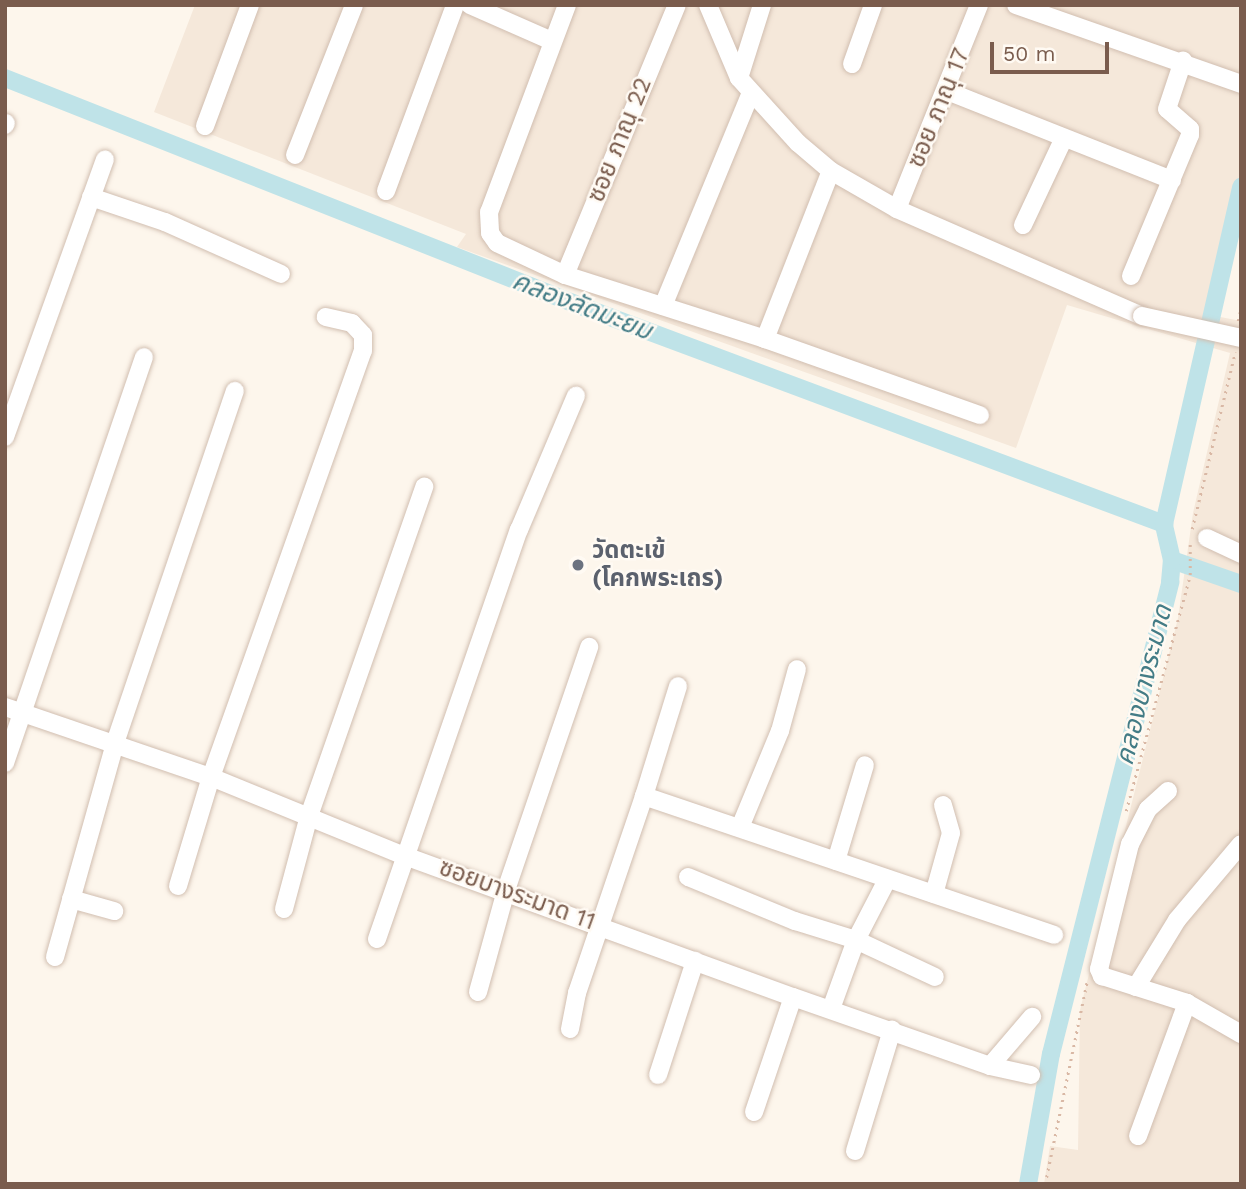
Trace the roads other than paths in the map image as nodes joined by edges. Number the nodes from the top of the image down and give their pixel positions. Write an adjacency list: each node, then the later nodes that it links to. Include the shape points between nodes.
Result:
1 (250, 5): 19 (street)
2 (354, 5): 21 (street)
3 (455, 5): 25 (street)
4 (470, 5): 12 (street)
5 (568, 5): 12 (street)
6 (677, 5): 30 (street, ซอย ภาณุ 22)
7 (708, 5): 15 (street)
8 (762, 5): 15 (street)
9 (873, 5): 14 (street)
10 (979, 5): 17 (street, ซอย ภาณุ 17)
11 (1016, 5): 13 (street)
12 (552, 41): 30 (street, via 488,224 506,250)
13 (1183, 61): 16 (street); 24 (street, via 1167,109 1190,129 1190,135)
14 (852, 64)
15 (739, 78): 18 (street)
16 (1241, 83)
17 (947, 91): 20 (street); 27 (street, ซอย ภาณุ 17)
18 (751, 93): 23 (street); 32 (street)
19 (205, 126)
20 (1064, 138): 24 (street); 28 (street)
21 (295, 155)
22 (105, 159): 26 (street)
23 (831, 171): 27 (street); 35 (street)
24 (1172, 180): 31 (street)
25 (386, 191)
26 (91, 197): 29 (street, via 178,227); 40 (street)
27 (897, 209): 34 (street, bridge, via 1142,316)
28 (1023, 225)
29 (281, 274)
30 (565, 275): 32 (street)
31 (1131, 276)
32 (663, 306): 35 (street)
33 (326, 317): 51 (street, via 352,323 363,335 363,351)
34 (1238, 336)
35 (765, 339): 39 (street)
36 (144, 357): 47 (street)
37 (235, 391): 48 (street)
38 (576, 396): 58 (street, via 519,530)
39 (980, 415)
40 (5, 437)
41 (424, 487): 55 (street)
42 (1207, 538): 43 (street)
43 (1241, 554)
44 (589, 647): 63 (street)
45 (797, 669): 56 (street, via 780,731)
46 (678, 686): 53 (street)
47 (13, 709): 48 (street, ซอยบางระมาด 11); 49 (street)
48 (115, 743): 51 (street, ซอยบางระมาด 11); 65 (street)
49 (5, 763)
50 (865, 765): 59 (street)
51 (211, 777): 55 (street, ซอยบางระมาด 11); 62 (street)
52 (1168, 791): 75 (street, via 1148,809 1130,844 1099,969 1102,976)
53 (644, 796): 56 (street); 68 (street)
54 (943, 804): 64 (street, via 951,833)
55 (309, 816): 58 (street, ซอยบางระมาด 11); 66 (street)
56 (741, 825): 59 (street)
57 (1241, 844): 75 (street, via 1177,920)
58 (405, 856): 63 (street, ซอยบางระมาด 11); 70 (street)
59 (836, 861): 61 (street)
60 (688, 877): 71 (street, via 795,921)
61 (887, 880): 64 (street); 71 (street)
62 (178, 886)
63 (506, 890): 68 (street, ซอยบางระมาด 11); 76 (street)
64 (934, 894): 69 (street)
65 (71, 899): 67 (street); 72 (street)
66 (284, 909)
67 (114, 911)
68 (600, 924): 73 (street, ซอยบางระมาด 11); 81 (street)
69 (1054, 935)
70 (377, 939)
71 (856, 940): 74 (street); 79 (street)
72 (55, 957)
73 (695, 961): 77 (street, ซอยบางระมาด 11); 85 (street)
74 (935, 977)
75 (1136, 987): 78 (street)
76 (478, 992)
77 (793, 997): 79 (street, ซอยบางระมาด 11); 87 (street)
78 (1187, 1003): 83 (street); 88 (street)
79 (831, 1009): 82 (street, ซอยบางระมาด 11)
80 (1032, 1017): 84 (street)
81 (570, 1029)
82 (892, 1030): 84 (street, ซอยบางระมาด 11); 89 (street)
83 (1241, 1034)
84 (990, 1066): 86 (street, ซอยบางระมาด 11)
85 (658, 1075)
86 (1031, 1075)
87 (754, 1112)
88 (1138, 1136)
89 (855, 1151)

